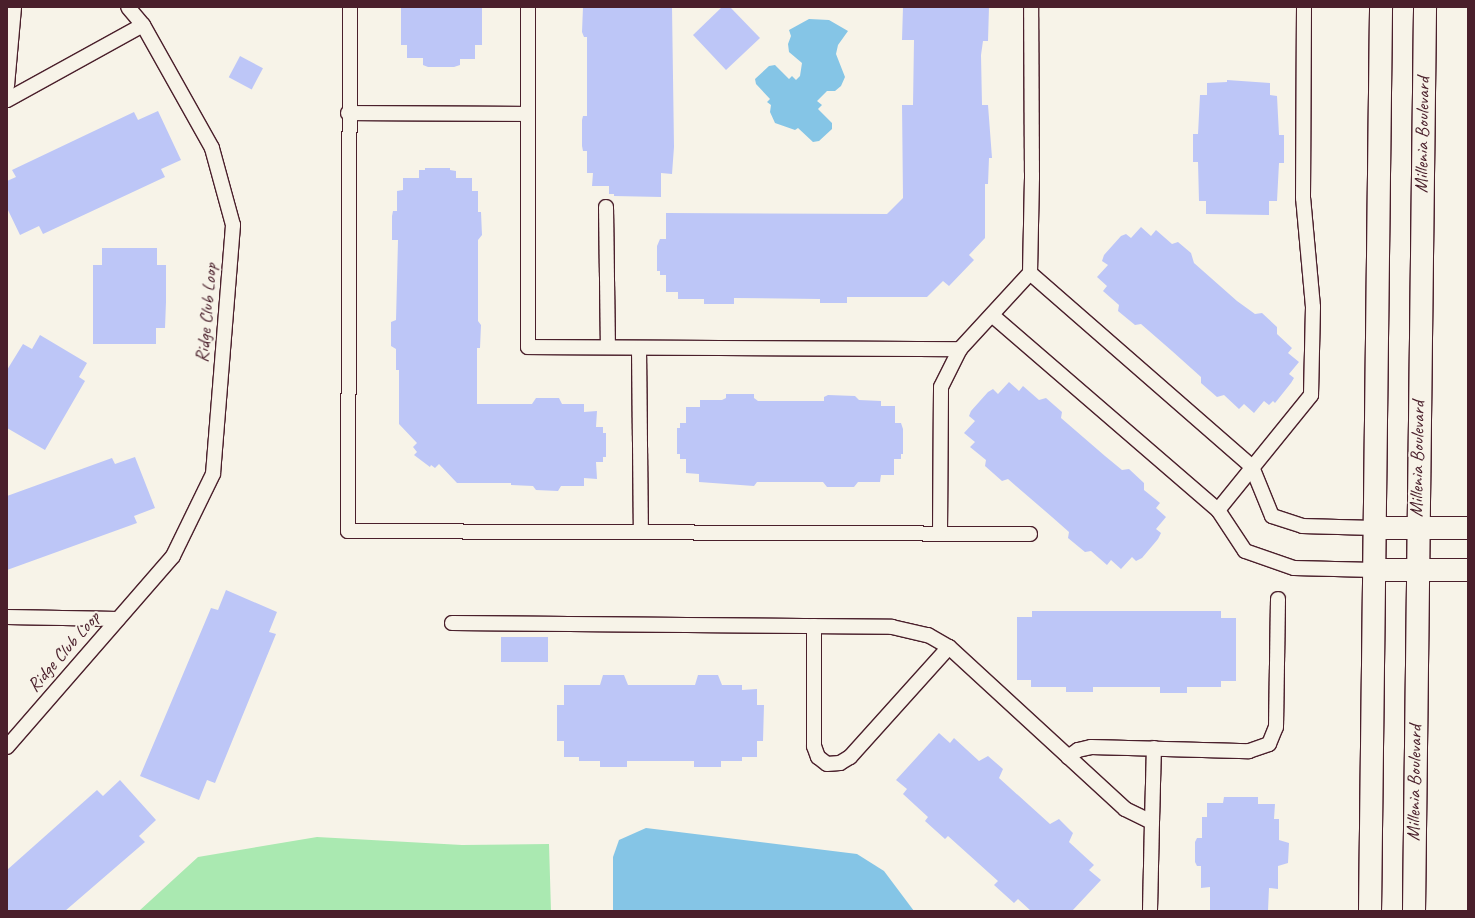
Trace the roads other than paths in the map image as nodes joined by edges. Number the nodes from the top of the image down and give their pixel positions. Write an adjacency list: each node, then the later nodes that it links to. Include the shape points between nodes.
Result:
1 (14, 7): 10 (lane)
2 (128, 7): 9 (lane, Ridge Club Loop)
3 (350, 7): 12 (lane)
4 (528, 7): 13 (lane)
5 (1031, 7): 15 (lane)
6 (1304, 7): 20 (lane, via 1303,198 1313,307 1311,395)
7 (1382, 7): 22 (street)
8 (1425, 7): 23 (street, Millenia Boulevard)
9 (143, 25): 11 (lane); 33 (lane, Ridge Club Loop, via 212,148 233,225 212,474 173,556)
10 (7, 86)
11 (7, 100)
12 (348, 113): 13 (lane); 25 (lane, via 348,531)
13 (528, 114): 17 (lane, via 528,347)
14 (606, 207): 17 (lane)
15 (1030, 273): 16 (lane); 20 (lane)
16 (993, 316): 19 (lane); 21 (lane)
17 (608, 347): 18 (lane)
18 (639, 348): 19 (lane); 25 (lane)
19 (960, 349): 26 (lane, via 941,387)
20 (1252, 467): 21 (lane); 22 (lane, via 1272,516 1302,526)
21 (1218, 510): 28 (lane, via 1245,551 1294,568)
22 (1375, 528): 23 (street); 28 (street)
23 (1417, 528): 24 (street); 29 (street, Millenia Boulevard)
24 (1468, 528)
25 (640, 532): 26 (lane)
26 (940, 533): 27 (lane)
27 (1030, 534)
28 (1374, 570): 29 (street); 42 (street)
29 (1417, 570): 30 (street); 43 (street, Millenia Boulevard)
30 (1468, 570)
31 (1278, 599): 38 (lane, via 1276,727 1269,744 1249,751)
32 (7, 617): 33 (lane, Ridge Club Loop)
33 (118, 619): 37 (lane, Ridge Club Loop)
34 (452, 624): 35 (lane)
35 (814, 626): 36 (lane, via 906,628 928,635); 36 (lane, via 814,746 818,757 827,764 840,763 850,757)
36 (949, 647): 39 (lane)
37 (7, 747)
38 (1154, 748): 39 (lane, via 1091,747 1078,750); 40 (lane)
39 (1068, 757): 40 (lane, via 1125,809)
40 (1152, 822): 41 (lane)
41 (1150, 911)
42 (1370, 911)
43 (1414, 911)

